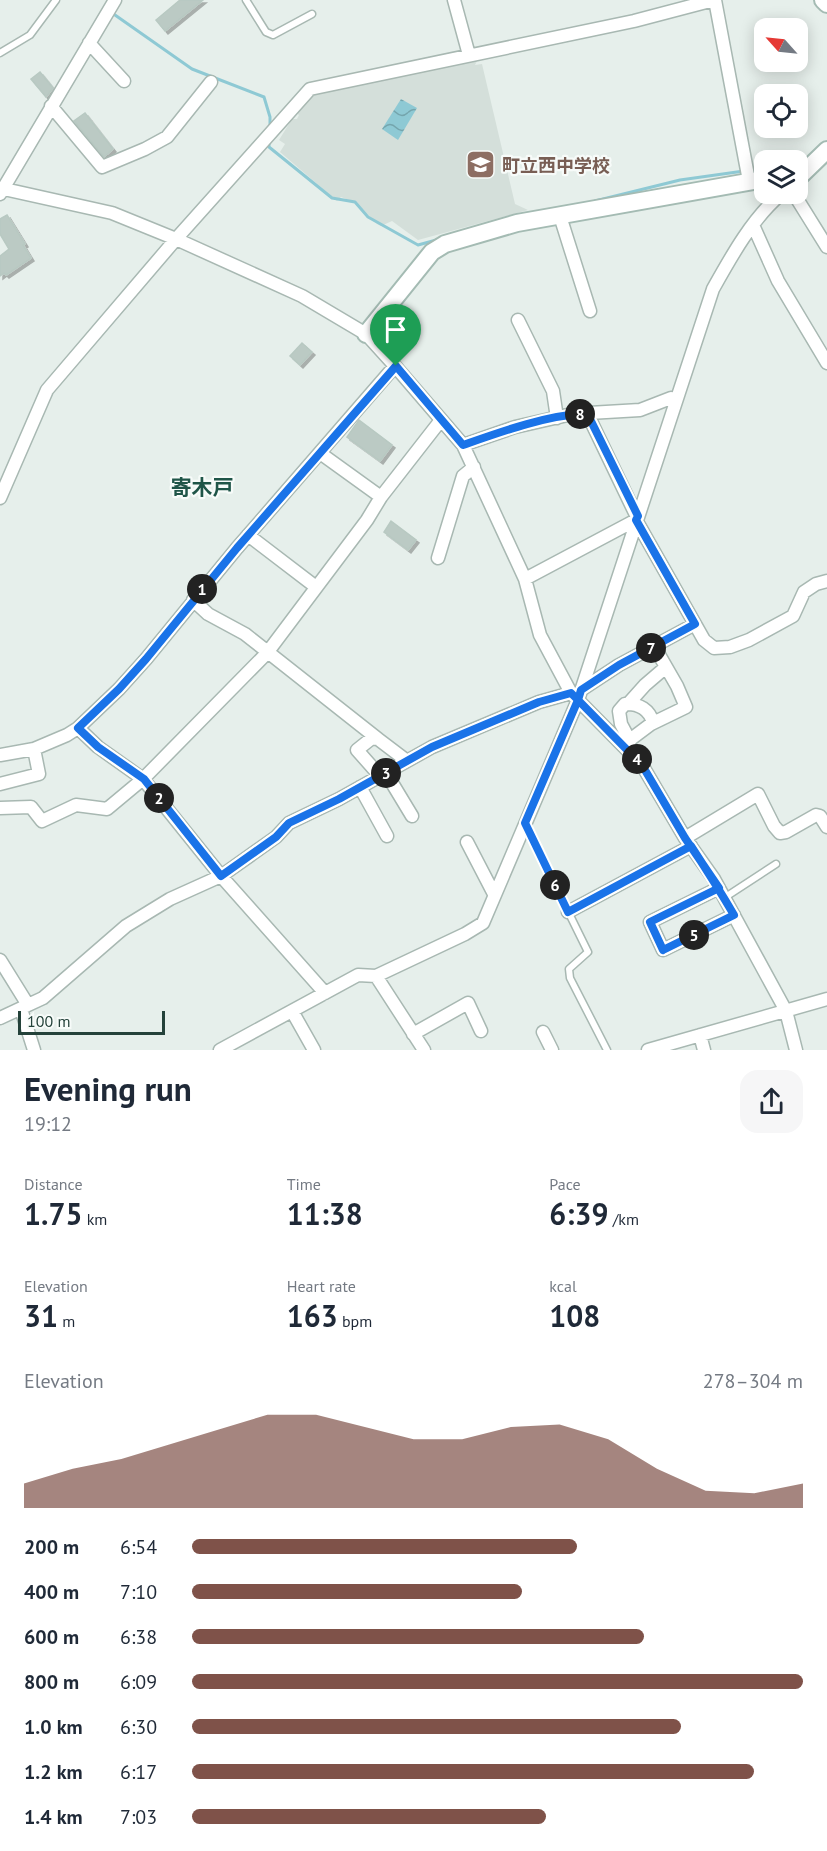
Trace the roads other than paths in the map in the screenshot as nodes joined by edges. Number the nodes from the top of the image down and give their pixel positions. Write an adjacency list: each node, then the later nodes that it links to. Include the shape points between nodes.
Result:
1 (56, 0): 10 (lane, via 30,35)
2 (115, 0): 9 (street)
3 (246, 0): 8 (lane, via 266,32 273,35)
4 (454, 0): 11 (street)
5 (823, 0): 7 (street)
6 (709, 1): 11 (street); 17 (street)
7 (827, 4)
8 (312, 14)
9 (89, 43): 12 (street); 14 (street)
10 (0, 53)
11 (469, 56): 24 (street, via 310,89)
12 (124, 81)
13 (211, 82): 14 (street, via 167,138 102,166)
14 (51, 106): 19 (street)
15 (827, 150): 16 (street)
16 (808, 168)
17 (754, 169)
18 (754, 181): 22 (street)
19 (1, 191): 24 (street, via 112,213)
20 (772, 204): 23 (street)
21 (800, 204): 25 (street)
22 (560, 216): 26 (street); 28 (street, via 445,244 432,252)
23 (753, 225): 29 (street, via 778,281); 31 (street, via 713,289)
24 (176, 239): 28 (street, via 302,296); 39 (street, via 46,390)
25 (827, 247)
26 (590, 310)
27 (518, 320): 33 (street, via 553,391)
28 (366, 334): 30 (street)
29 (827, 363)
30 (396, 366): 34 (street); 36 (street)
31 (675, 399): 32 (street, via 640,410); 40 (street)
32 (587, 413): 33 (street); 40 (street)
33 (557, 418): 35 (street)
34 (441, 420): 35 (street); 38 (street)
35 (463, 445): 37 (street)
36 (320, 453): 38 (street); 41 (street)
37 (474, 467): 42 (street, via 463,476); 43 (street)
38 (381, 497): 45 (street)
39 (0, 498)
40 (637, 518): 43 (street); 47 (street); 51 (street)
41 (248, 535): 45 (street); 46 (street)
42 (438, 558)
43 (525, 579): 51 (street, via 540,635)
44 (827, 581): 47 (street, via 804,592 793,616 730,647 714,648)
45 (316, 587): 49 (street)
46 (193, 600): 49 (street); 54 (street, via 146,659)
47 (695, 624): 48 (street)
48 (654, 646): 50 (street); 51 (street)
49 (267, 653): 55 (street); 61 (street)
50 (666, 667): 52 (street); 53 (street, via 686,706)
51 (577, 694): 56 (street); 59 (street, via 529,706); 66 (street)
52 (628, 704): 53 (street, via 649,713); 56 (street, via 620,711)
53 (653, 723): 56 (street)
54 (78, 728): 57 (street); 61 (street)
55 (378, 739): 59 (street); 60 (street, via 372,738 357,750)
56 (627, 743): 70 (street)
57 (34, 749): 58 (street); 62 (street, via 39,774)
58 (0, 755)
59 (407, 761): 60 (street)
60 (383, 774): 63 (street); 65 (street)
61 (144, 779): 64 (street, via 107,808 76,805 42,821 31,807); 72 (street)
62 (0, 784)
63 (360, 787): 68 (street); 72 (street, via 289,823 276,837)
64 (0, 807)
65 (412, 816)
66 (525, 823): 74 (street); 75 (lane)
67 (827, 827): 70 (street, via 816,815 780,832 758,794)
68 (387, 836)
69 (467, 842): 74 (street)
70 (688, 842): 73 (street); 75 (street)
71 (776, 864): 73 (lane)
72 (221, 876): 79 (street); 81 (street, via 170,899 126,926 43,998)
73 (721, 893): 76 (street); 76 (street, via 650,922 663,950)
74 (494, 894): 78 (street, via 483,923)
75 (568, 912): 94 (lane, via 588,952 569,969 570,978)
76 (734, 915): 83 (street)
77 (0, 960): 81 (street)
78 (376, 976): 79 (street, via 358,975); 87 (street)
79 (325, 993): 82 (street)
80 (827, 999): 83 (street)
81 (25, 1007): 84 (street); 89 (street)
82 (291, 1011): 90 (street); 91 (street)
83 (786, 1011): 88 (street); 97 (street)
84 (0, 1018)
85 (481, 1031): 87 (street, via 468,1003)
86 (543, 1032): 93 (street)
87 (413, 1034): 92 (street)
88 (700, 1035): 95 (street); 96 (street)
89 (34, 1050)
90 (220, 1050)
91 (314, 1050)
92 (424, 1050)
93 (552, 1050)
94 (607, 1050)
95 (648, 1050)
96 (704, 1050)
97 (796, 1050)

